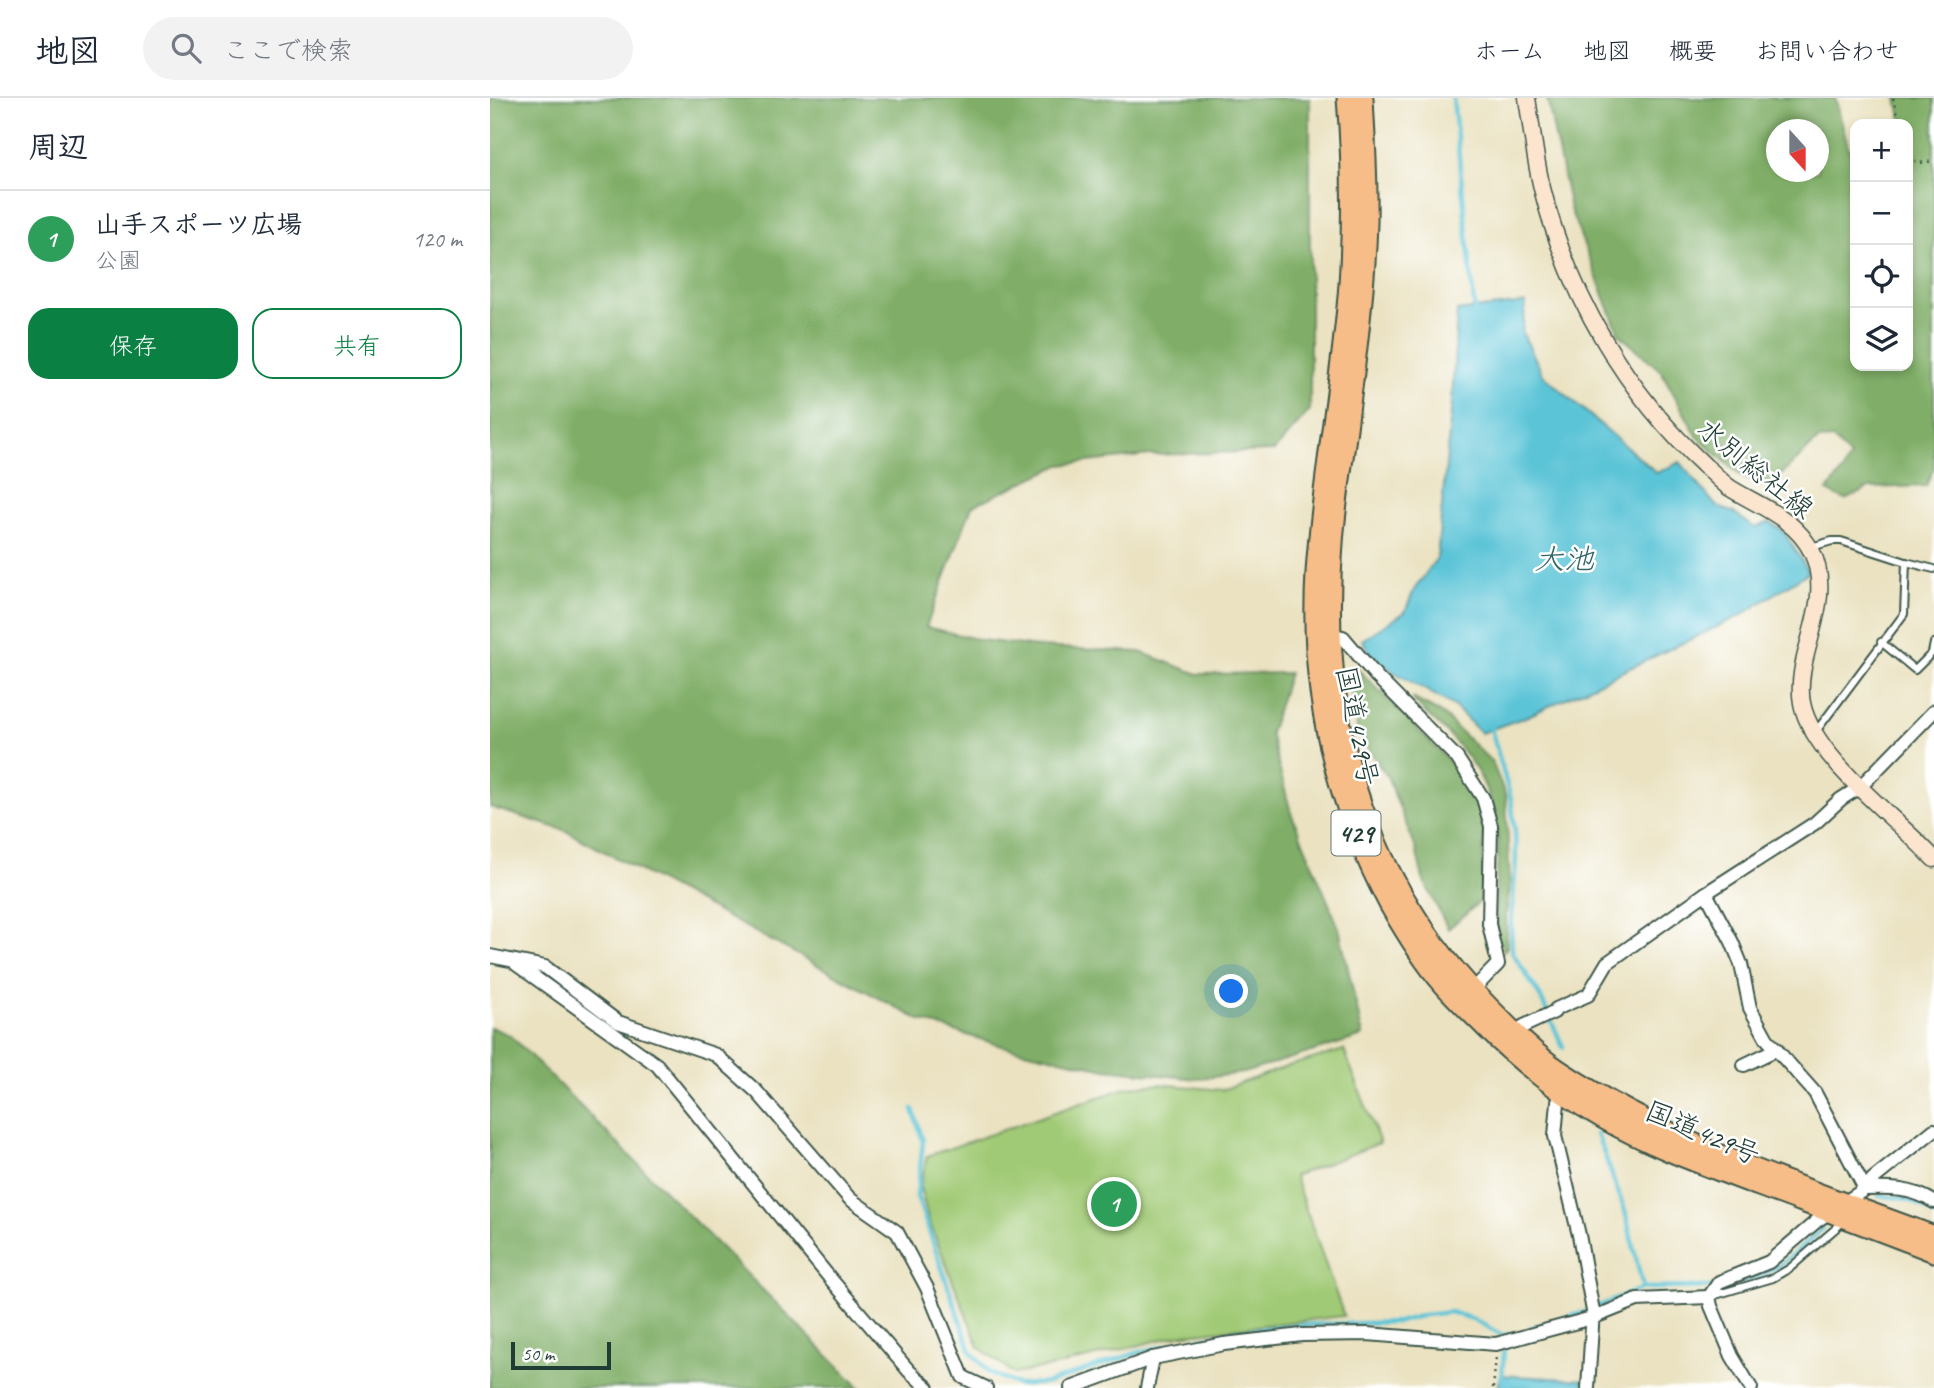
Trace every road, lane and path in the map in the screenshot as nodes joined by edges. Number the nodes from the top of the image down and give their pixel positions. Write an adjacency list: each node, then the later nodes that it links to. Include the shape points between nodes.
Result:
1 (1347, 98): 11 (highway, 国道429号 / 429, via 1349,284 1318,544)
2 (1363, 98): 11 (highway, 国道429号 / 429, via 1366,236)
3 (1527, 98): 8 (main road, 水別総社線, via 1554,232 1603,341 1687,450 1728,487 1773,510)
4 (1893, 98): 5 (path)
5 (1898, 119)
6 (1913, 160): 7 (path)
7 (1934, 161)
8 (1809, 548): 9 (lane, via 1841,541); 15 (main road, 水別総社線, via 1817,569 1819,599 1802,701)
9 (1906, 562): 10 (lane); 12 (lane, via 1904,614)
10 (1934, 569)
11 (1322, 633): 21 (highway, 国道429号 / 429, via 1317,677 1325,732 1357,836 1408,936 1443,984); 21 (street, via 1343,637 1457,758 1483,798 1491,826 1489,924 1498,964)
12 (1881, 642): 13 (lane, via 1915,670 1932,653); 15 (lane)
13 (1934, 643)
14 (1934, 711): 16 (street)
15 (1814, 734): 16 (main road, 水別総社線)
16 (1860, 787): 17 (main road, 水別総社線); 18 (street, via 1815,823)
17 (1934, 859)
18 (1706, 893): 22 (street, via 1607,963 1588,995); 23 (street, via 1741,964 1750,1008)
19 (490, 956): 20 (street)
20 (512, 961): 36 (street, via 657,1065 829,1277); 37 (street, via 545,967 618,1022 716,1055 757,1092 850,1199 897,1232 927,1288 963,1377)
21 (1467, 996): 22 (highway, 国道429号 / 429)
22 (1508, 1038): 25 (highway, 国道429号 / 429, via 1540,1077)
23 (1777, 1049): 24 (street); 27 (street, via 1815,1093)
24 (1744, 1065)
25 (1566, 1085): 29 (highway, 国道429号 / 429, via 1600,1117 1667,1151); 33 (street, via 1556,1111 1555,1136)
26 (1934, 1130): 27 (street)
27 (1865, 1189): 28 (street, via 1910,1191); 29 (street)
28 (1934, 1202)
29 (1840, 1211): 30 (highway, 国道429号 / 429); 31 (highway, 国道429号 / 429); 32 (street, via 1769,1262); 32 (lane, via 1836,1226 1790,1268 1773,1278)
30 (1934, 1236)
31 (1934, 1252)
32 (1714, 1290): 33 (street); 42 (street, via 1732,1356)
33 (1592, 1310): 34 (street); 41 (street)
34 (1496, 1344): 35 (street, via 1367,1334 1302,1335); 40 (path)
35 (1153, 1358): 38 (street); 39 (street)
36 (928, 1388)
37 (986, 1388)
38 (1071, 1388)
39 (1147, 1388)
40 (1493, 1388)
41 (1588, 1388)
42 (1751, 1388)

